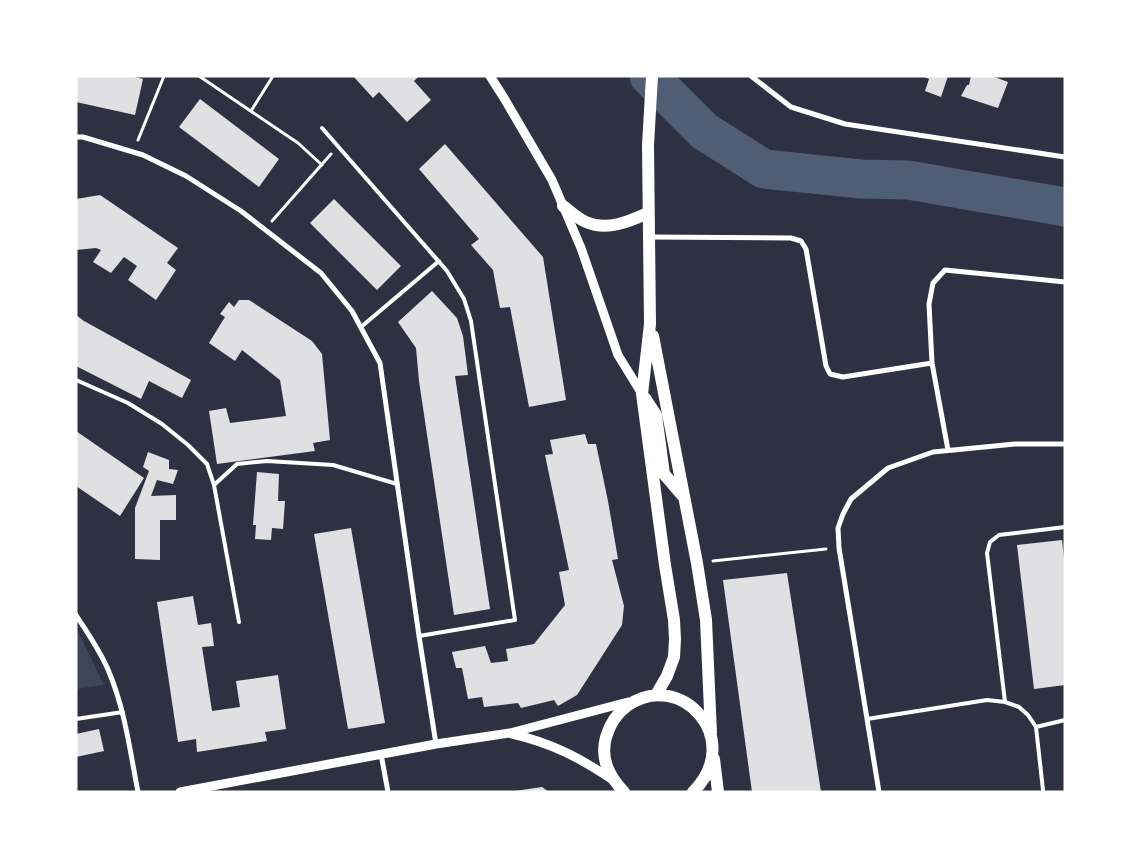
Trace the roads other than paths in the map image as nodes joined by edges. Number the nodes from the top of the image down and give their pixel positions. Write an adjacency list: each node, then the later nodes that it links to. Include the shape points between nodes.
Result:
1 (490, 76): 7 (street, via 547,172)
2 (652, 76): 8 (main road)
3 (751, 76): 6 (street, via 791,106 845,124)
4 (322, 128): 10 (lane)
5 (76, 137): 13 (street, via 133,152 186,176 240,211 321,273 352,311)
6 (1065, 157)
7 (563, 206): 8 (main road, via 585,222 605,226 624,224); 16 (street, via 618,356)
8 (648, 213): 9 (main road)
9 (649, 237): 12 (main road); 14 (street, via 791,238 802,241 830,374 843,377)
10 (439, 261): 13 (lane); 25 (lane, via 464,299 471,321 515,620)
11 (1065, 282): 14 (street, via 945,270 933,283 929,304)
12 (650, 324): 16 (main road); 21 (main road)
13 (361, 328): 19 (street, via 380,363)
14 (932, 363): 18 (street)
15 (76, 380): 20 (lane, via 128,403 162,424 207,464)
16 (642, 394): 21 (main road, via 656,415 664,474); 26 (main road, via 675,639 674,657)
17 (1065, 444): 18 (street, via 1015,444)
18 (948, 450): 31 (street, via 888,468 852,500 842,514 838,528 839,548)
19 (397, 484): 20 (lane, via 332,465 268,461 237,464); 25 (street)
20 (214, 485): 24 (lane)
21 (684, 496): 35 (main road, via 706,620)
22 (1065, 527): 28 (lane, via 999,535 990,542 987,553)
23 (76, 615): 29 (street, via 109,671)
24 (239, 622)
25 (419, 636): 36 (street)
26 (656, 695): 27 (main road); 35 (main road, via 674,697 690,705 703,718)
27 (635, 701): 34 (street); 39 (main road, via 620,712 609,727 604,745 606,764)
28 (1005, 702): 31 (lane, via 987,700); 33 (lane, via 1019,707)
29 (123, 712): 30 (lane); 41 (street)
30 (76, 719)
31 (867, 719): 47 (street)
32 (1065, 720): 33 (lane)
33 (1036, 727): 40 (lane)
34 (510, 733): 36 (street); 39 (street, via 557,747)
35 (711, 733): 37 (main road)
36 (436, 744): 38 (street)
37 (713, 750): 45 (main road, via 711,767); 46 (main road)
38 (381, 754): 42 (street); 43 (street)
39 (614, 781): 44 (main road)
40 (1043, 790)
41 (138, 792)
42 (180, 792)
43 (388, 792)
44 (624, 792)
45 (693, 792)
46 (718, 792)
47 (879, 792)

